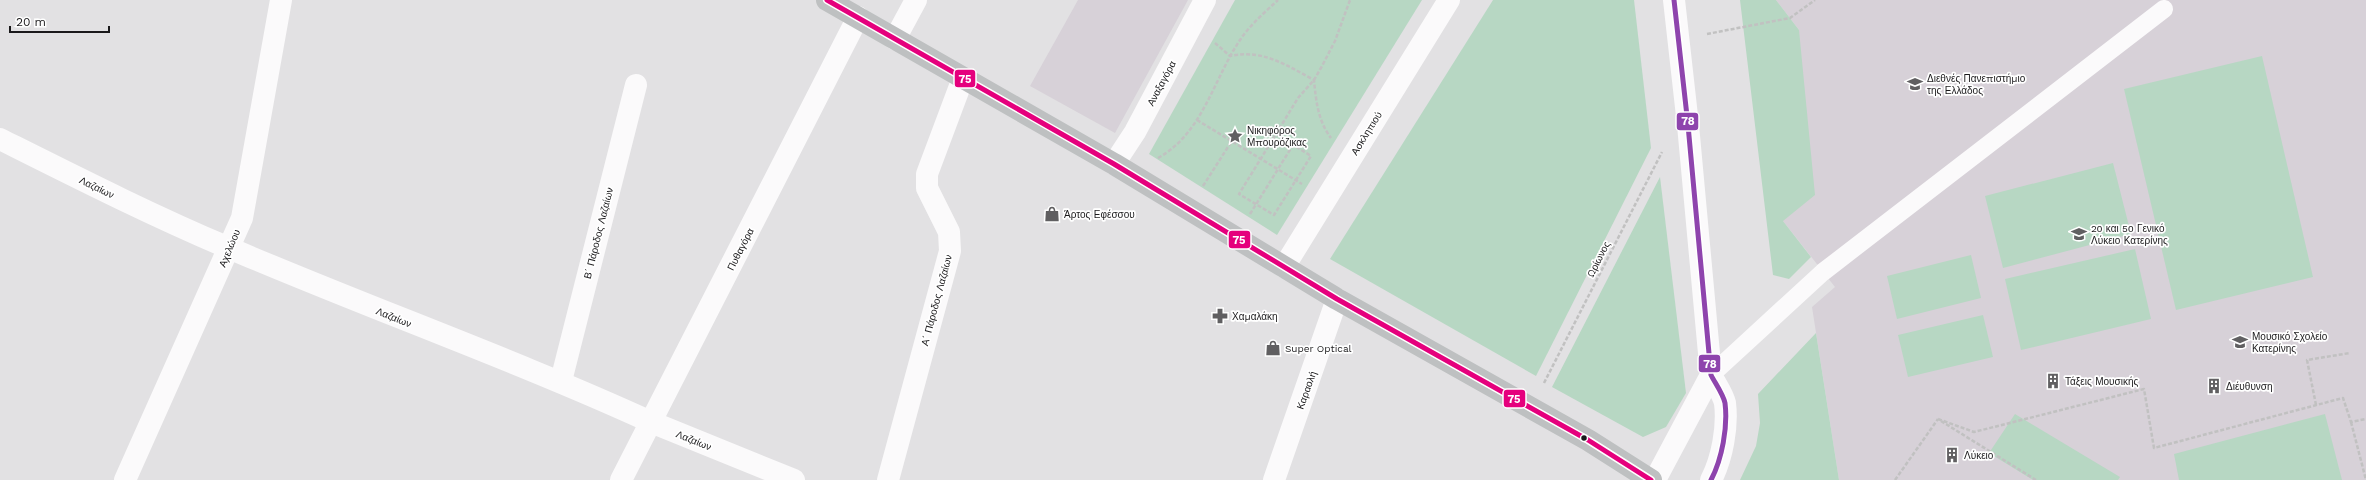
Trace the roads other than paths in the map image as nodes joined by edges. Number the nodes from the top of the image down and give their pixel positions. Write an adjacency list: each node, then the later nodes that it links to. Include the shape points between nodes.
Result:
1 (281, 0): 14 (street, Αχελώου, via 242,218)
2 (827, 0): 8 (main road)
3 (916, 0): 9 (street)
4 (1205, 0): 13 (street, Αναξαγόρα, via 1135,132)
5 (1449, 0): 15 (street, Ασκληπιού)
6 (1674, 0): 17 (street)
7 (2164, 9): 17 (lane, via 1823,272)
8 (858, 17): 9 (main road); 19 (street, Πυθαγόρα)
9 (896, 39): 10 (main road)
10 (963, 78): 13 (main road); 23 (street, Α΄ Πάροδος Λαζαίων, via 927,174 927,188 949,232 950,251)
11 (636, 85): 18 (street, Β΄ Πάροδος Λαζαίων)
12 (0, 140): 14 (street, Λαζαίων)
13 (1114, 164): 15 (main road)
14 (230, 249): 18 (street, Λαζαίων, via 407,322); 20 (street, Αχελώου)
15 (1284, 267): 16 (main road)
16 (1337, 300): 24 (street, Καραολή); 25 (main road, via 1588,440)
17 (1711, 375): 26 (street); 27 (street, via 1725,402 1725,426 1716,470)
18 (561, 381): 19 (street, Λαζαίων)
19 (651, 422): 21 (street, Πυθαγόρα); 22 (street, Λαζαίων)
20 (125, 480)
21 (621, 480)
22 (794, 480)
23 (888, 480)
24 (1274, 480)
25 (1652, 480)
26 (1655, 480)
27 (1711, 480)

